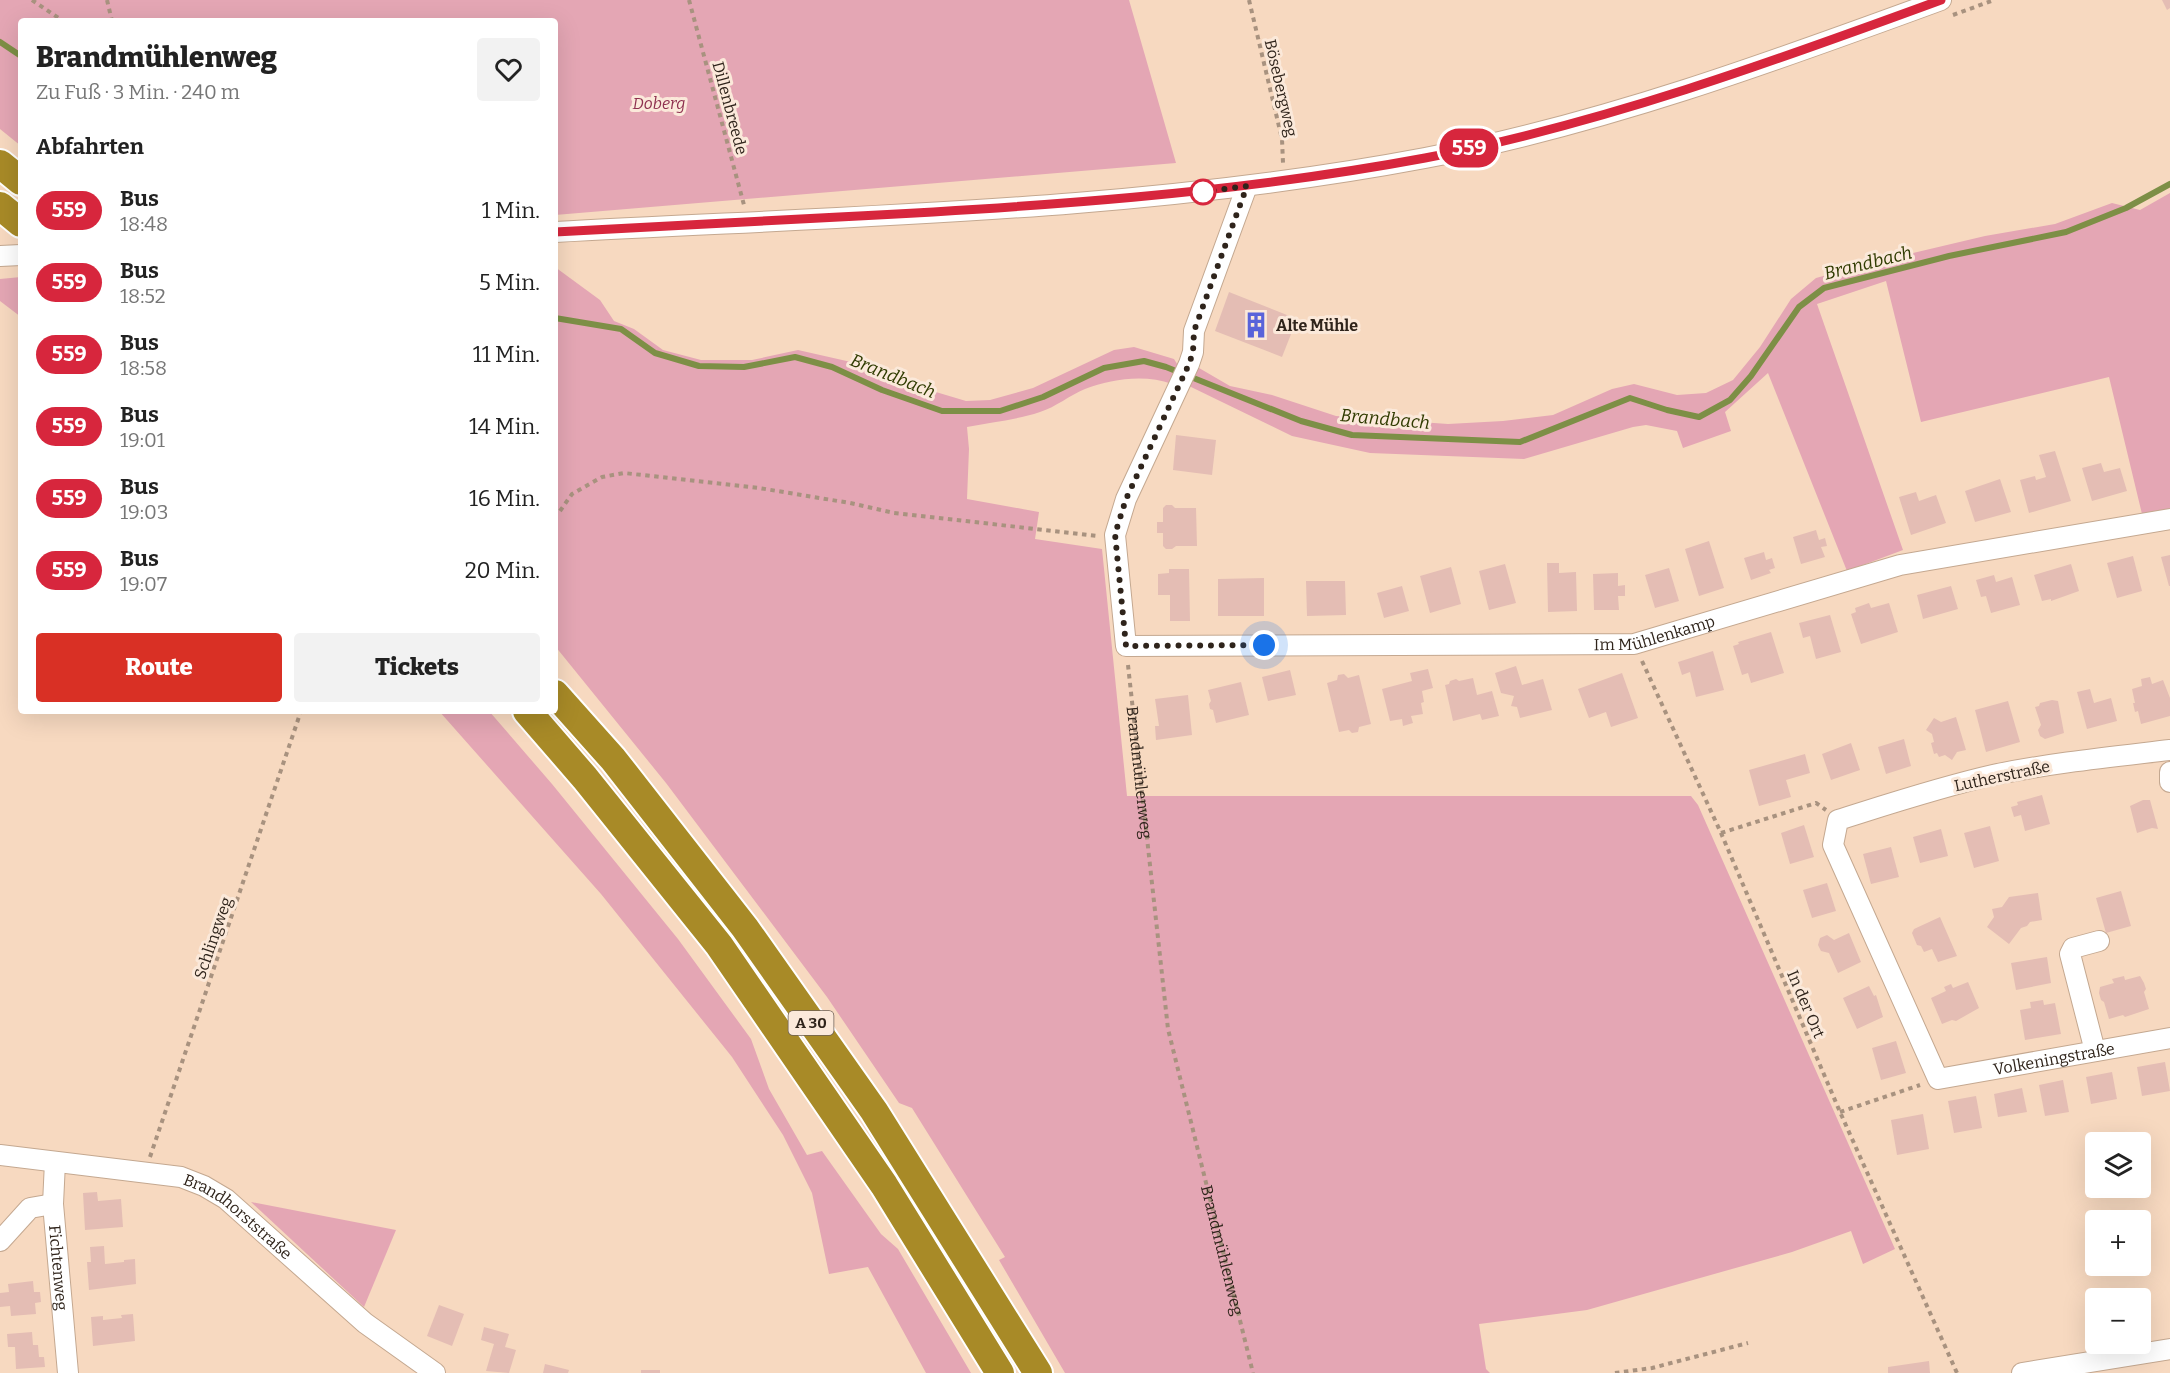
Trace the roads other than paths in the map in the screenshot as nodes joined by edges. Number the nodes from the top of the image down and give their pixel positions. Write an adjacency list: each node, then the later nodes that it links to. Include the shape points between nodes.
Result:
1 (1941, 0): 4 (street, via 1651,102 1427,158)
2 (0, 164): 3 (highway)
3 (18, 179)
4 (1247, 186): 7 (street, via 1000,209); 10 (street, Im Mühlenkamp, via 1194,331 1189,364 1126,499 1115,534 1126,646 1634,644 1900,565)
5 (0, 206): 6 (highway)
6 (18, 221)
7 (558, 232)
8 (18, 255): 9 (street)
9 (0, 256)
10 (2170, 519)
11 (558, 697): 29 (highway, A 30, via 613,759 745,928 874,1111)
12 (530, 714): 28 (highway, A 30, via 720,945 884,1185)
13 (2170, 750): 19 (street, Lutherstraße, via 1992,775 1838,820 1833,845)
14 (2170, 772): 15 (street)
15 (2170, 782)
16 (2099, 941): 18 (street, via 2073,948 2070,954)
17 (2170, 1038): 18 (street, Volkeningstraße)
18 (2096, 1051): 19 (street, Volkeningstraße)
19 (1938, 1079)
20 (0, 1155): 21 (street, Brandhorststraße)
21 (55, 1162): 22 (street, Fichtenweg); 27 (street, Brandhorststraße, via 181,1177 204,1186 226,1199 365,1323)
22 (54, 1204): 23 (street, via 30,1208); 26 (street, Fichtenweg)
23 (0, 1241)
24 (2170, 1349): 25 (street)
25 (2059, 1370): 30 (street)
26 (68, 1373)
27 (435, 1373)
28 (1000, 1373)
29 (1038, 1373)
30 (2022, 1373)

